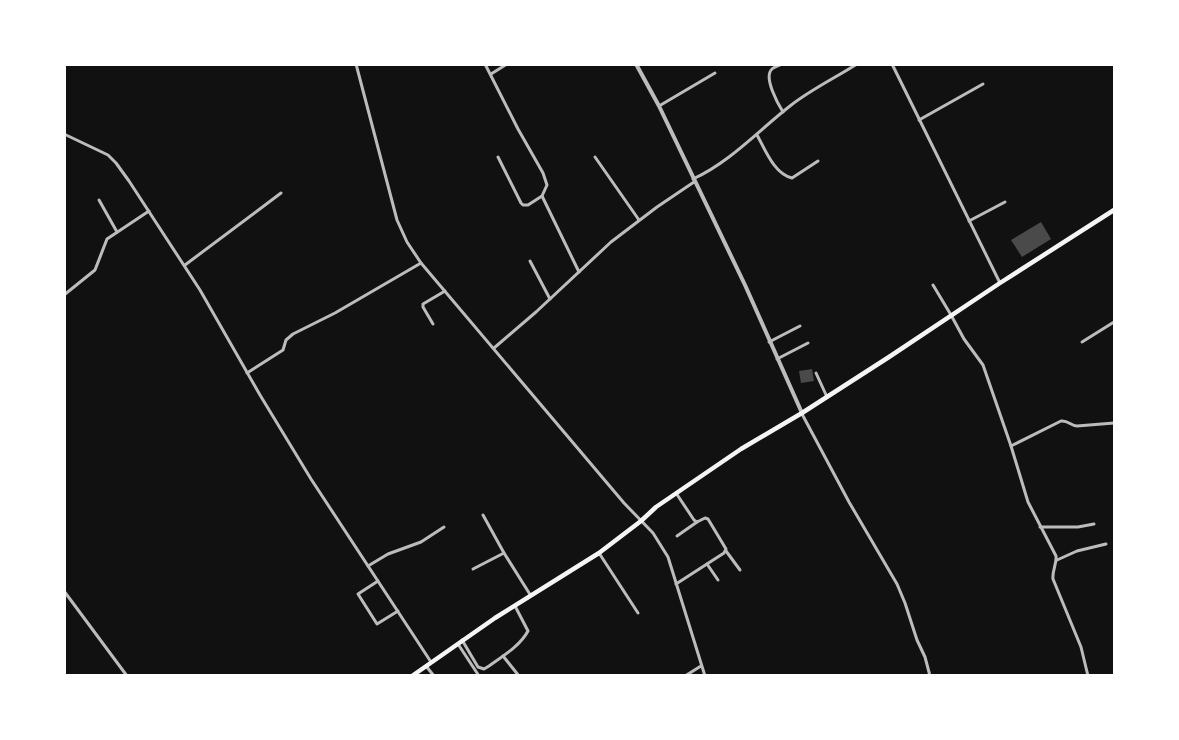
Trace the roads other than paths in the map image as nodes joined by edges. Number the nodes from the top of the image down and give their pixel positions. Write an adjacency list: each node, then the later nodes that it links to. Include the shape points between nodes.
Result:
1 (356, 64): 30 (street, via 397,220)
2 (485, 64): 9 (street)
3 (507, 64): 9 (street)
4 (636, 64): 11 (street)
5 (782, 64): 12 (street, via 770,70 769,76)
6 (857, 64): 12 (street)
7 (892, 64): 13 (street)
8 (715, 73): 11 (street)
9 (490, 75): 21 (street, via 546,181)
10 (982, 84): 13 (street)
11 (659, 106): 19 (street)
12 (783, 112): 15 (street)
13 (919, 120): 27 (street)
14 (64, 134): 25 (street, via 112,159)
15 (756, 135): 18 (street, via 786,176 792,178); 19 (street)
16 (498, 157): 21 (street, via 520,203 528,205)
17 (595, 157): 26 (street)
18 (818, 161)
19 (693, 180): 26 (street); 42 (street)
20 (281, 193): 31 (street)
21 (542, 196): 32 (street)
22 (99, 200): 28 (street)
23 (1005, 202): 27 (street)
24 (1114, 210): 33 (main road)
25 (148, 211): 28 (street); 31 (street)
26 (639, 220): 32 (street)
27 (969, 221): 33 (street)
28 (117, 232): 36 (street, via 107,239 96,270)
29 (530, 261): 37 (street)
30 (422, 263): 35 (street); 47 (street, via 293,334 283,350)
31 (185, 266): 47 (street)
32 (579, 272): 37 (street)
33 (1000, 283): 38 (main road)
34 (933, 285): 38 (street)
35 (445, 291): 40 (street, via 423,304); 45 (street)
36 (64, 295)
37 (550, 299): 45 (street)
38 (951, 315): 49 (main road); 52 (street, via 983,364)
39 (1114, 322): 43 (street)
40 (433, 324)
41 (800, 326): 42 (street)
42 (770, 342): 46 (street)
43 (1082, 342)
44 (808, 343): 46 (street)
45 (494, 348): 55 (street)
46 (777, 359): 50 (street)
47 (248, 373): 67 (street)
48 (816, 373): 49 (street)
49 (827, 397): 50 (main road)
50 (801, 413): 53 (main road); 89 (street, via 897,584)
51 (1114, 423): 52 (street, via 1077,426 1061,421)
52 (1011, 446): 59 (street)
53 (676, 493): 55 (main road); 56 (street)
54 (483, 515): 63 (street)
55 (641, 521): 64 (main road); 72 (street, via 667,555)
56 (697, 522): 60 (street); 62 (street, via 708,518)
57 (1094, 524): 59 (street)
58 (444, 527): 67 (street, via 422,542)
59 (1040, 527): 65 (street)
60 (677, 536)
61 (1106, 544): 65 (street)
62 (726, 551): 66 (street); 69 (street)
63 (504, 553): 68 (street); 74 (street)
64 (599, 553): 74 (main road); 77 (street)
65 (1057, 560): 90 (street, via 1053,579 1082,647)
66 (707, 564): 70 (street); 72 (street)
67 (368, 566): 71 (street)
68 (473, 569)
69 (740, 570)
70 (718, 580)
71 (378, 581): 76 (street); 76 (street, via 358,594 377,624)
72 (676, 584): 81 (street)
73 (64, 591): 82 (street)
74 (531, 596): 75 (main road)
75 (515, 606): 78 (main road); 79 (street, via 528,631)
76 (398, 611): 80 (street)
77 (638, 613)
78 (460, 642): 79 (street, via 479,668 486,668); 80 (main road); 85 (street)
79 (503, 656): 86 (street)
80 (429, 664): 83 (main road); 84 (street)
81 (702, 665): 87 (street); 88 (street)
82 (127, 675)
83 (412, 675)
84 (434, 675)
85 (479, 675)
86 (519, 675)
87 (685, 675)
88 (705, 675)
89 (930, 675)
90 (1088, 675)

